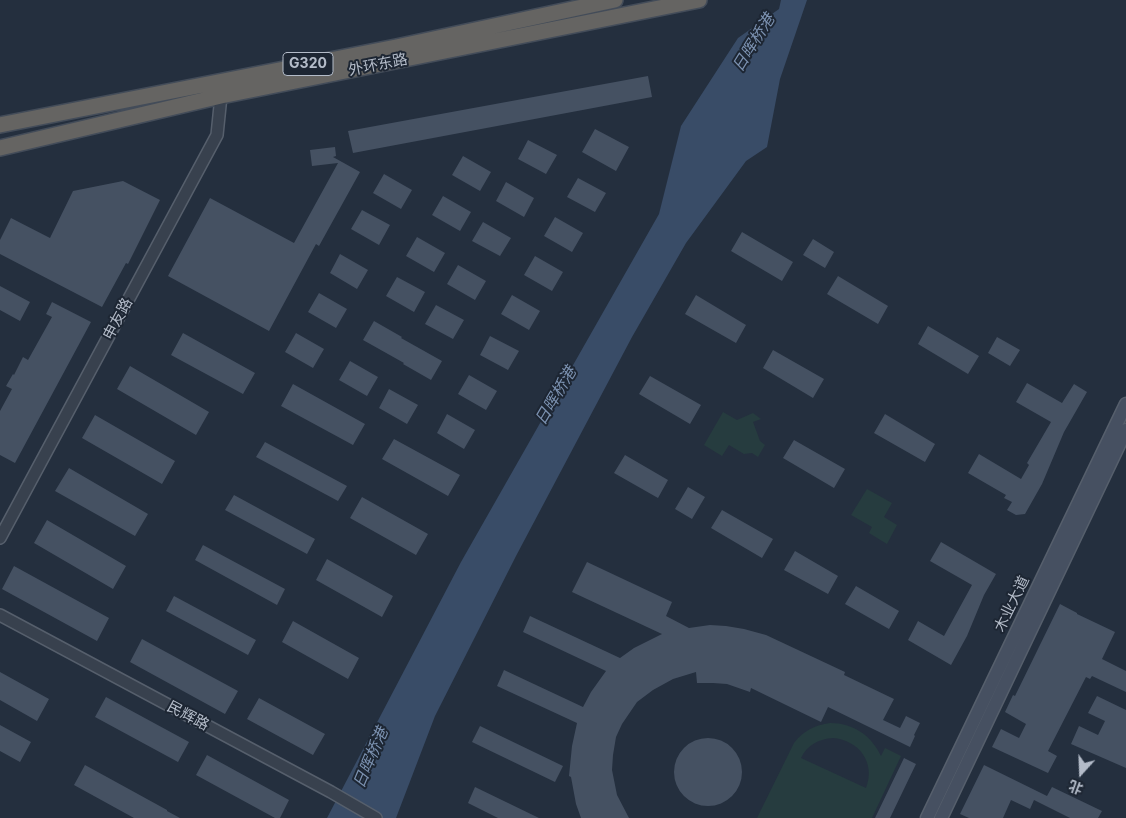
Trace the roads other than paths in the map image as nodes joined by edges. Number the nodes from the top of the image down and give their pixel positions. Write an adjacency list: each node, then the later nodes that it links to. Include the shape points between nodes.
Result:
1 (615, 0): 4 (highway, 外环东路 / G320)
2 (699, 0): 3 (highway, 外环东路)
3 (221, 96): 5 (highway, 外环东路); 8 (street, 申友路, via 217,135)
4 (0, 125)
5 (0, 148)
6 (1126, 404): 11 (main road, 木业大道)
7 (1126, 430): 12 (main road, 木业大道)
8 (0, 538)
9 (0, 615): 10 (street, 民辉路)
10 (376, 818)
11 (927, 818)
12 (941, 818)

